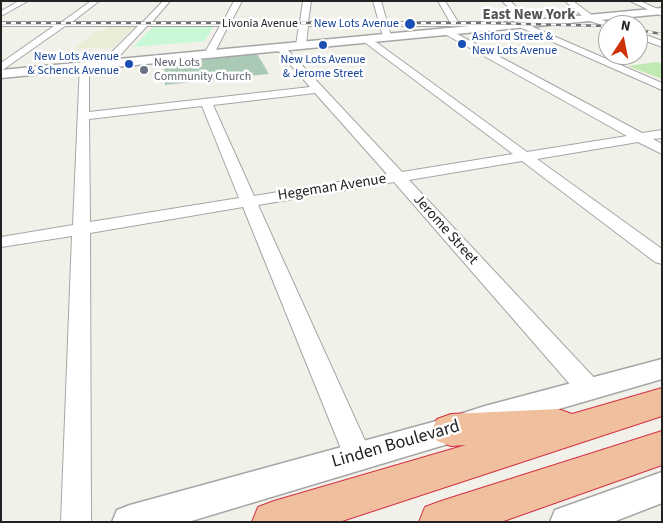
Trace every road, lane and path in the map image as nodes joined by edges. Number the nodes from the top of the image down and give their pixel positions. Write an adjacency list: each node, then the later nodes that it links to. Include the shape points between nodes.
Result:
1 (25, 1): 12 (street)
2 (96, 1): 16 (street)
3 (167, 1): 17 (street)
4 (238, 1): 18 (street)
5 (307, 1): 19 (street)
6 (377, 1): 20 (street)
7 (441, 1): 21 (street)
8 (505, 1): 22 (street)
9 (568, 1): 13 (street)
10 (633, 1): 11 (street)
11 (659, 12): 13 (street)
12 (1, 14)
13 (590, 18): 14 (street); 22 (street)
14 (598, 21)
15 (1, 24): 16 (street, Livonia Avenue)
16 (64, 24): 17 (street, Livonia Avenue); 33 (street)
17 (145, 24): 18 (street, Livonia Avenue); 31 (street)
18 (225, 24): 19 (street, Livonia Avenue); 30 (street)
19 (304, 24): 20 (street, Livonia Avenue); 28 (street)
20 (384, 24): 21 (street, Livonia Avenue); 24 (street)
21 (456, 24): 22 (street, Livonia Avenue)
22 (524, 24): 23 (street); 35 (street)
23 (446, 31): 24 (street); 40 (street)
24 (387, 37): 25 (street)
25 (366, 39): 28 (street); 42 (street)
26 (648, 39): 27 (street)
27 (662, 44)
28 (301, 45): 29 (street)
29 (280, 47): 30 (street); 36 (street, Jerome Street)
30 (209, 54): 31 (street)
31 (106, 64): 32 (street)
32 (84, 66): 34 (street); 38 (street)
33 (1, 68)
34 (1, 74)
35 (662, 86)
36 (318, 89): 37 (street); 43 (street, Jerome Street)
37 (206, 102): 38 (street); 44 (street)
38 (83, 116): 45 (street)
39 (662, 134): 40 (street, Hegeman Avenue)
40 (640, 138): 41 (street); 42 (street, Hegeman Avenue)
41 (662, 150)
42 (526, 157): 43 (street, Hegeman Avenue); 47 (street)
43 (397, 178): 44 (street, Hegeman Avenue); 50 (street, Jerome Street)
44 (250, 202): 45 (street, Hegeman Avenue); 53 (street)
45 (81, 229): 46 (street, Hegeman Avenue); 56 (street)
46 (1, 242)
47 (662, 258)
48 (662, 369): 50 (street)
49 (662, 402): 50 (highway)
50 (596, 406): 51 (highway); 58 (highway)
51 (451, 430): 53 (street, Linden Boulevard)
52 (662, 448): 55 (highway)
53 (358, 456): 57 (street, Linden Boulevard)
54 (662, 487): 60 (street)
55 (487, 512): 59 (highway)
56 (76, 522)
57 (130, 522)
58 (274, 522)
59 (441, 522)
60 (568, 522)

